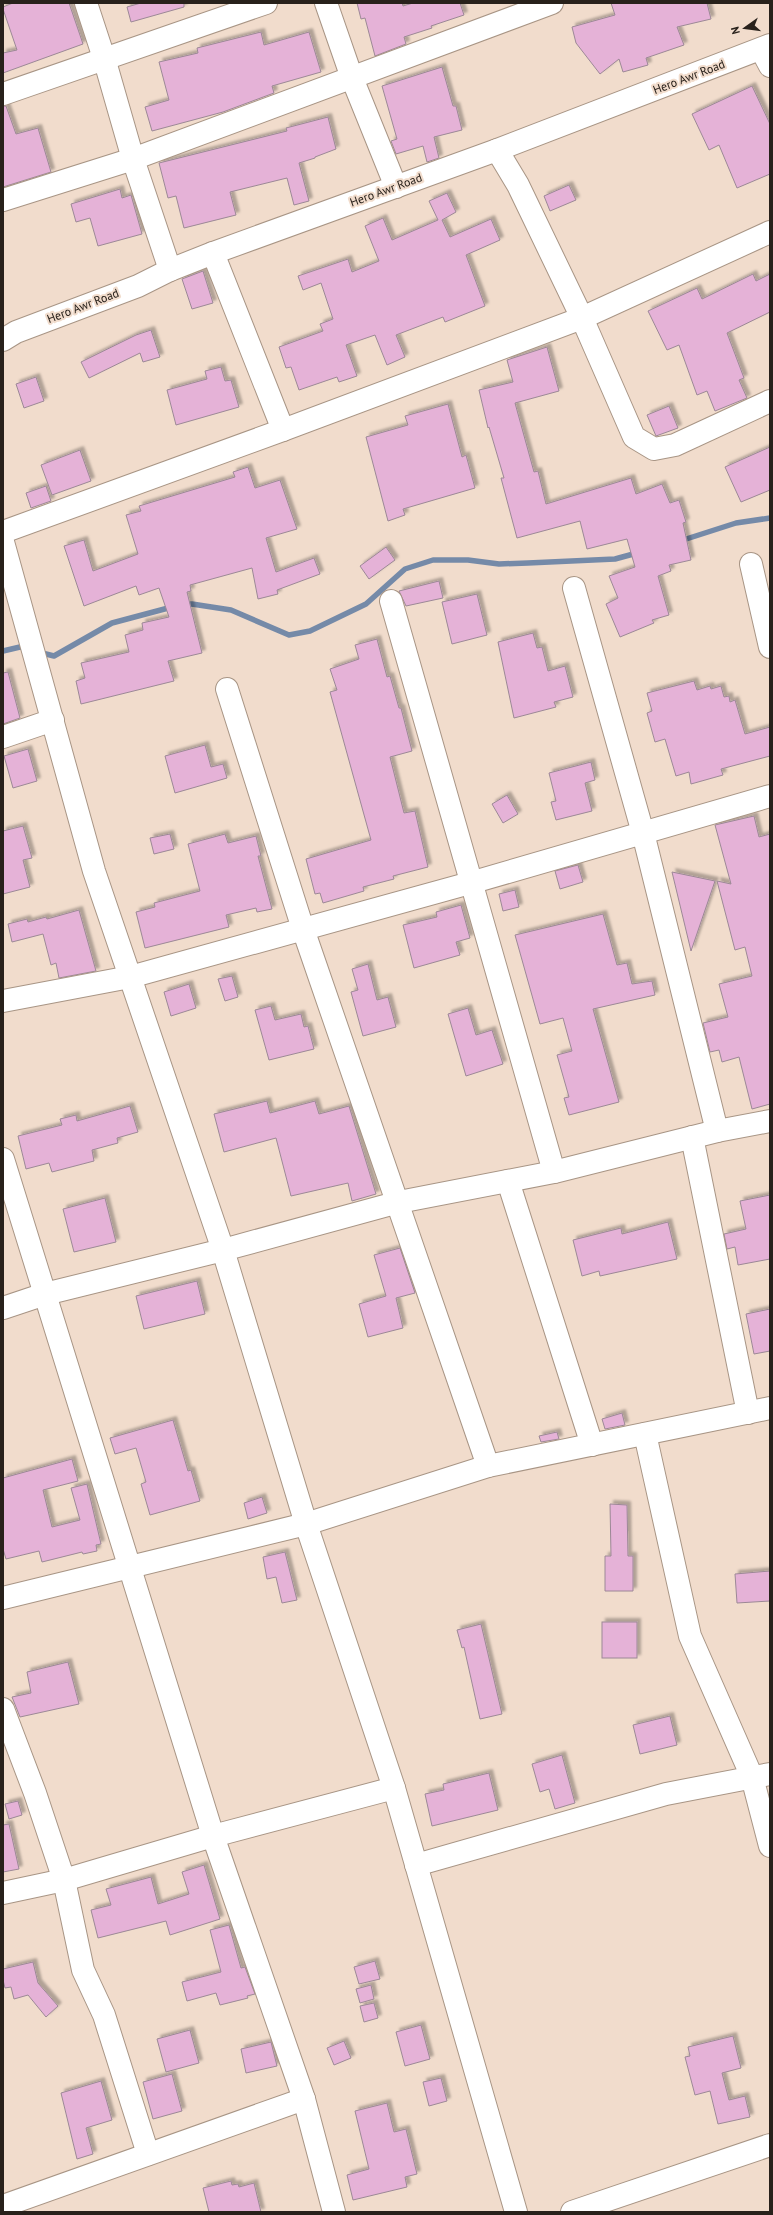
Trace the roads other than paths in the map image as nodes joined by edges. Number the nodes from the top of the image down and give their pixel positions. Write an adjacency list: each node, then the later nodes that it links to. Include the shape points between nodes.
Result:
1 (86, 3): 6 (street)
2 (266, 3): 6 (street)
3 (326, 3): 7 (street)
4 (552, 3): 7 (street)
5 (767, 53): 9 (street, Hero Awr Road)
6 (104, 58): 8 (street); 10 (street)
7 (352, 78): 10 (street); 11 (street)
8 (3, 94)
9 (497, 150): 11 (street, Hero Awr Road); 16 (street, via 518,185)
10 (133, 159): 12 (street); 15 (street)
11 (396, 187): 14 (street, Hero Awr Road)
12 (3, 200)
13 (770, 232): 16 (street)
14 (213, 253): 15 (street, Hero Awr Road); 19 (street)
15 (170, 270): 17 (street, Hero Awr Road, via 138,286 16,332)
16 (582, 318): 18 (street, via 634,437 654,449 675,446); 19 (street)
17 (3, 340)
18 (770, 401)
19 (283, 430): 20 (street)
20 (3, 532)
21 (3, 542): 27 (street)
22 (751, 564): 25 (street)
23 (574, 588): 30 (street)
24 (391, 601): 31 (street)
25 (770, 647)
26 (227, 689): 32 (street)
27 (53, 720): 28 (street); 33 (street, via 94,871)
28 (3, 737)
29 (770, 796): 30 (street)
30 (643, 832): 31 (street); 36 (street)
31 (470, 883): 32 (street); 39 (street)
32 (303, 929): 33 (street); 41 (street)
33 (130, 977): 34 (street); 42 (street)
34 (3, 1001)
35 (770, 1121): 36 (street)
36 (718, 1131): 37 (street)
37 (692, 1137): 39 (street); 46 (street)
38 (3, 1159): 43 (street)
39 (554, 1172): 40 (street)
40 (508, 1181): 41 (street); 48 (street)
41 (399, 1202): 42 (street); 49 (street)
42 (223, 1250): 43 (street); 50 (street)
43 (45, 1294): 44 (street); 51 (street)
44 (3, 1308)
45 (770, 1408): 46 (street)
46 (748, 1413): 47 (street)
47 (645, 1434): 48 (street); 54 (street, via 690,1636)
48 (592, 1445): 49 (street)
49 (488, 1466): 50 (street)
50 (306, 1524): 51 (street); 55 (street)
51 (131, 1568): 52 (street); 56 (street)
52 (3, 1598)
53 (3, 1710): 59 (street, via 35,1793)
54 (761, 1775): 57 (street); 58 (street, via 666,1794)
55 (394, 1788): 56 (street); 58 (street)
56 (213, 1836): 59 (street); 61 (street)
57 (770, 1846)
58 (416, 1865): 67 (street)
59 (64, 1880): 60 (street); 63 (street, via 83,1970 104,2015)
60 (3, 1893)
61 (304, 2099): 63 (street); 66 (street)
62 (770, 2145): 68 (street)
63 (148, 2154): 64 (street)
64 (26, 2205): 65 (street)
65 (3, 2206)
66 (334, 2212)
67 (516, 2212)
68 (572, 2212)

